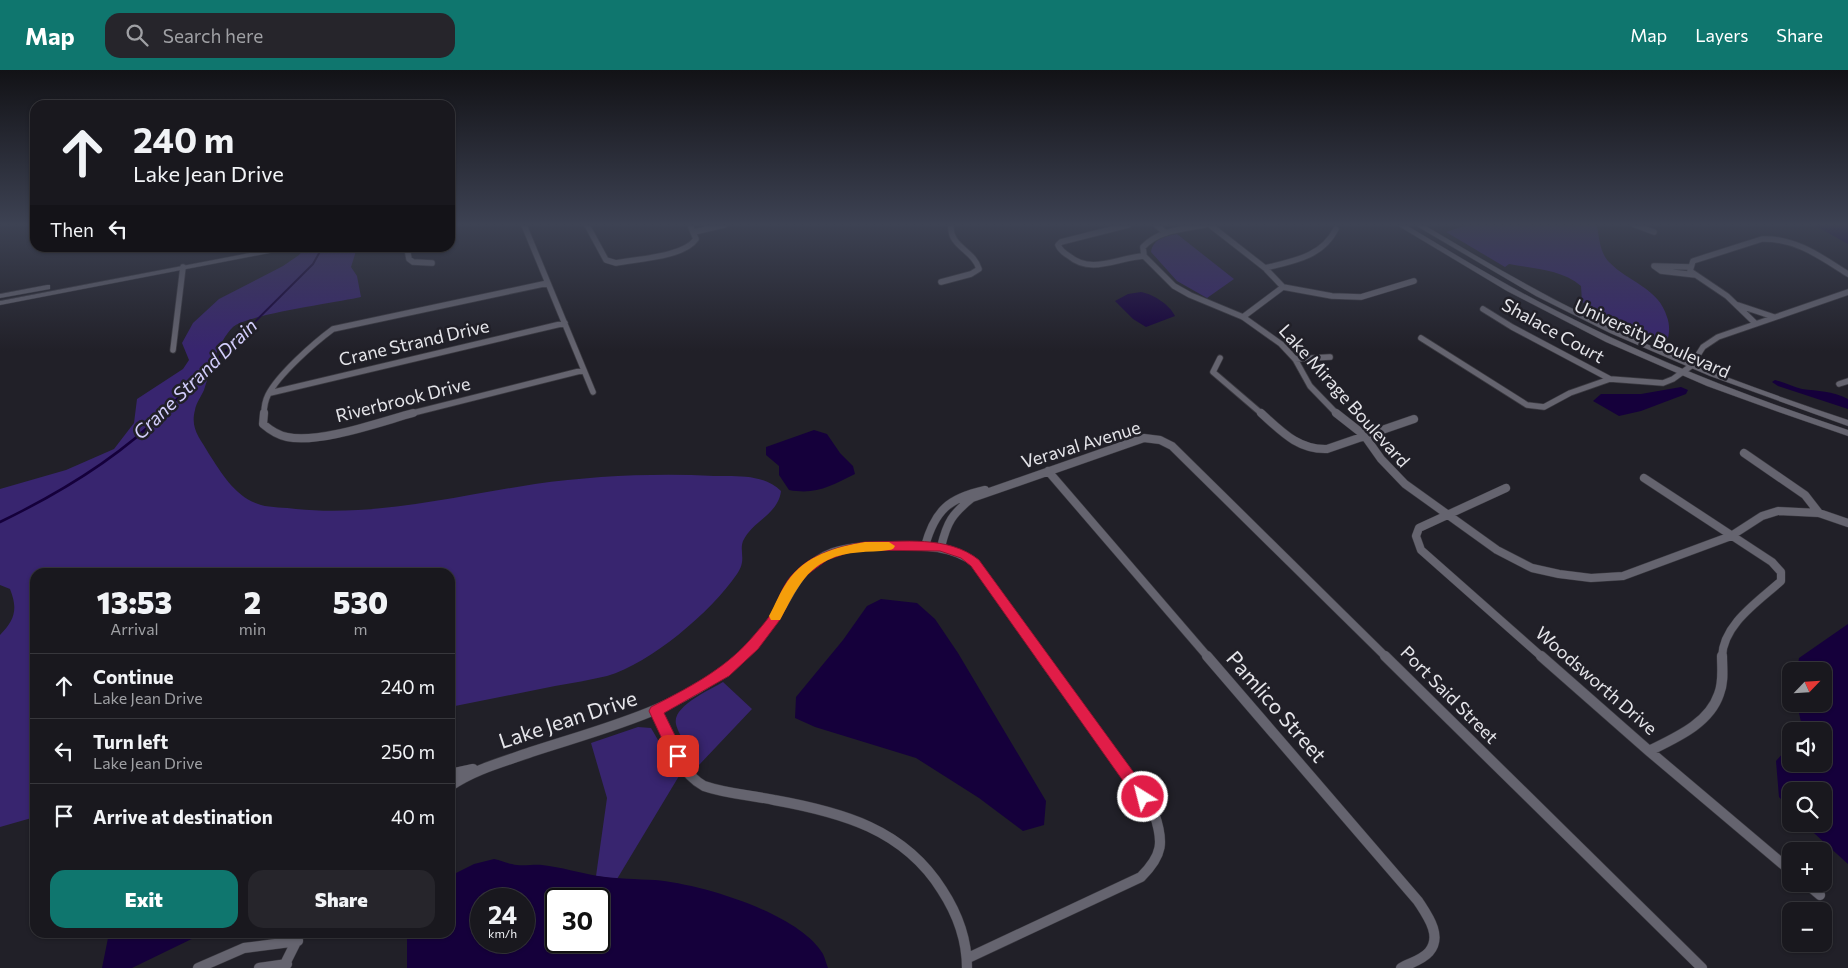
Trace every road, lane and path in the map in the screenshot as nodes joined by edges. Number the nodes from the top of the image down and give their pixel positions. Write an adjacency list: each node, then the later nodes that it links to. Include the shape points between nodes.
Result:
1 (154, 267): 22 (main road)
2 (169, 267): 20 (main road)
3 (183, 267): 20 (main road); 34 (street)
4 (541, 267): 19 (street)
5 (979, 267): 17 (street, via 971,274)
6 (1155, 267): 29 (street, Lake Mirage Boulevard, via 1174,286)
7 (1269, 267): 14 (street)
8 (1474, 267): 40 (main road, University Boulevard, via 1575,324)
9 (1493, 267): 38 (main road, University Boulevard, via 1566,308)
10 (1655, 267): 16 (street, via 1661,272)
11 (1687, 267): 12 (street)
12 (1690, 267): 16 (street, via 1690,271)
13 (1837, 267): 15 (street)
14 (1265, 268): 21 (street)
15 (1848, 274)
16 (1697, 275): 27 (street)
17 (941, 282)
18 (1414, 282): 21 (street, via 1361,297 1332,296)
19 (548, 283): 31 (street); 45 (street, via 333,329 318,340)
20 (98, 284): 25 (main road)
21 (1283, 287): 29 (street)
22 (28, 291): 24 (main road); 25 (street)
23 (1848, 292): 30 (street)
24 (0, 296)
25 (19, 300): 26 (main road)
26 (0, 303)
27 (1736, 304): 30 (street); 32 (street)
28 (1483, 309): 41 (street, Shalace Court)
29 (1243, 317): 37 (street, Lake Mirage Boulevard, via 1281,344)
30 (1774, 317): 32 (street)
31 (565, 323): 39 (street); 45 (street, Crane Strand Drive)
32 (1755, 323): 38 (street, via 1718,337 1703,348)
33 (1421, 338): 41 (street, via 1527,405 1544,407 1570,393)
34 (173, 350)
35 (1330, 357): 37 (street)
36 (1220, 358): 49 (street, via 1213,372 1303,447 1327,449)
37 (1295, 359): 49 (street, Lake Mirage Boulevard, via 1310,386 1340,417)
38 (1690, 366): 40 (street); 47 (main road, University Boulevard)
39 (584, 370): 44 (street); 45 (street, Riverbrook Drive, via 335,433 302,438 280,437 263,424)
40 (1682, 373): 41 (street, via 1662,383); 48 (main road, University Boulevard)
41 (1610, 379)
42 (1848, 381): 43 (street)
43 (1839, 384)
44 (594, 392)
45 (269, 393)
46 (1414, 420): 49 (street)
47 (1848, 423)
48 (1848, 433)
49 (1364, 435): 57 (street, Lake Mirage Boulevard, via 1405,484)
50 (1172, 446): 52 (street, Veraval Avenue, via 1144,438); 77 (street, Port Said Street)
51 (1744, 453): 56 (street, via 1805,495)
52 (1048, 471): 54 (street, Veraval Avenue); 76 (street, Pamlico Street, via 1431,920 1434,942 1429,951)
53 (1644, 478): 59 (street)
54 (999, 487): 60 (street, Veraval Avenue, via 953,500 938,512 929,528); 61 (street, Veraval Avenue, via 972,498 957,510 946,525)
55 (1506, 488): 57 (street)
56 (1819, 512): 58 (street, Lake Mirage Boulevard); 59 (street, Lake Mirage Boulevard, via 1778,511 1762,516)
57 (1446, 514): 59 (street, Lake Mirage Boulevard, via 1497,550 1532,568 1591,578 1623,576); 63 (street, Woodsworth Drive, via 1419,528 1416,536 1421,550)
58 (1848, 523)
59 (1732, 536): 63 (street, via 1772,562 1781,572 1781,581 1743,616 1725,639 1721,658 1722,682 1717,701 1700,723)
60 (925, 546): 61 (street, Lake Jean Drive); 62 (street, Lake Jean Drive, via 865,546 823,557 804,570 792,584 775,618 753,645 724,672)
61 (941, 547): 72 (street, Lake Jean Drive, via 960,553 975,563 1154,813 1162,834 1154,865 1141,877)
62 (656, 711): 64 (street, Lake Jean Drive); 72 (street, Lake Jean Drive, via 685,771 699,784 810,806 893,838 922,863 943,890 957,916)
63 (1649, 751): 67 (street, Woodsworth Drive)
64 (492, 765): 65 (street, Lake Jean Drive); 66 (street, Lake Jean Drive)
65 (455, 773)
66 (455, 783)
67 (1782, 863)
68 (1816, 892): 69 (street)
69 (1820, 895)
70 (295, 938): 74 (street, via 244,948)
71 (300, 938): 73 (street)
72 (967, 963)
73 (286, 967): 75 (street)
74 (198, 968)
75 (259, 968)
76 (1401, 968)
77 (1702, 968)

